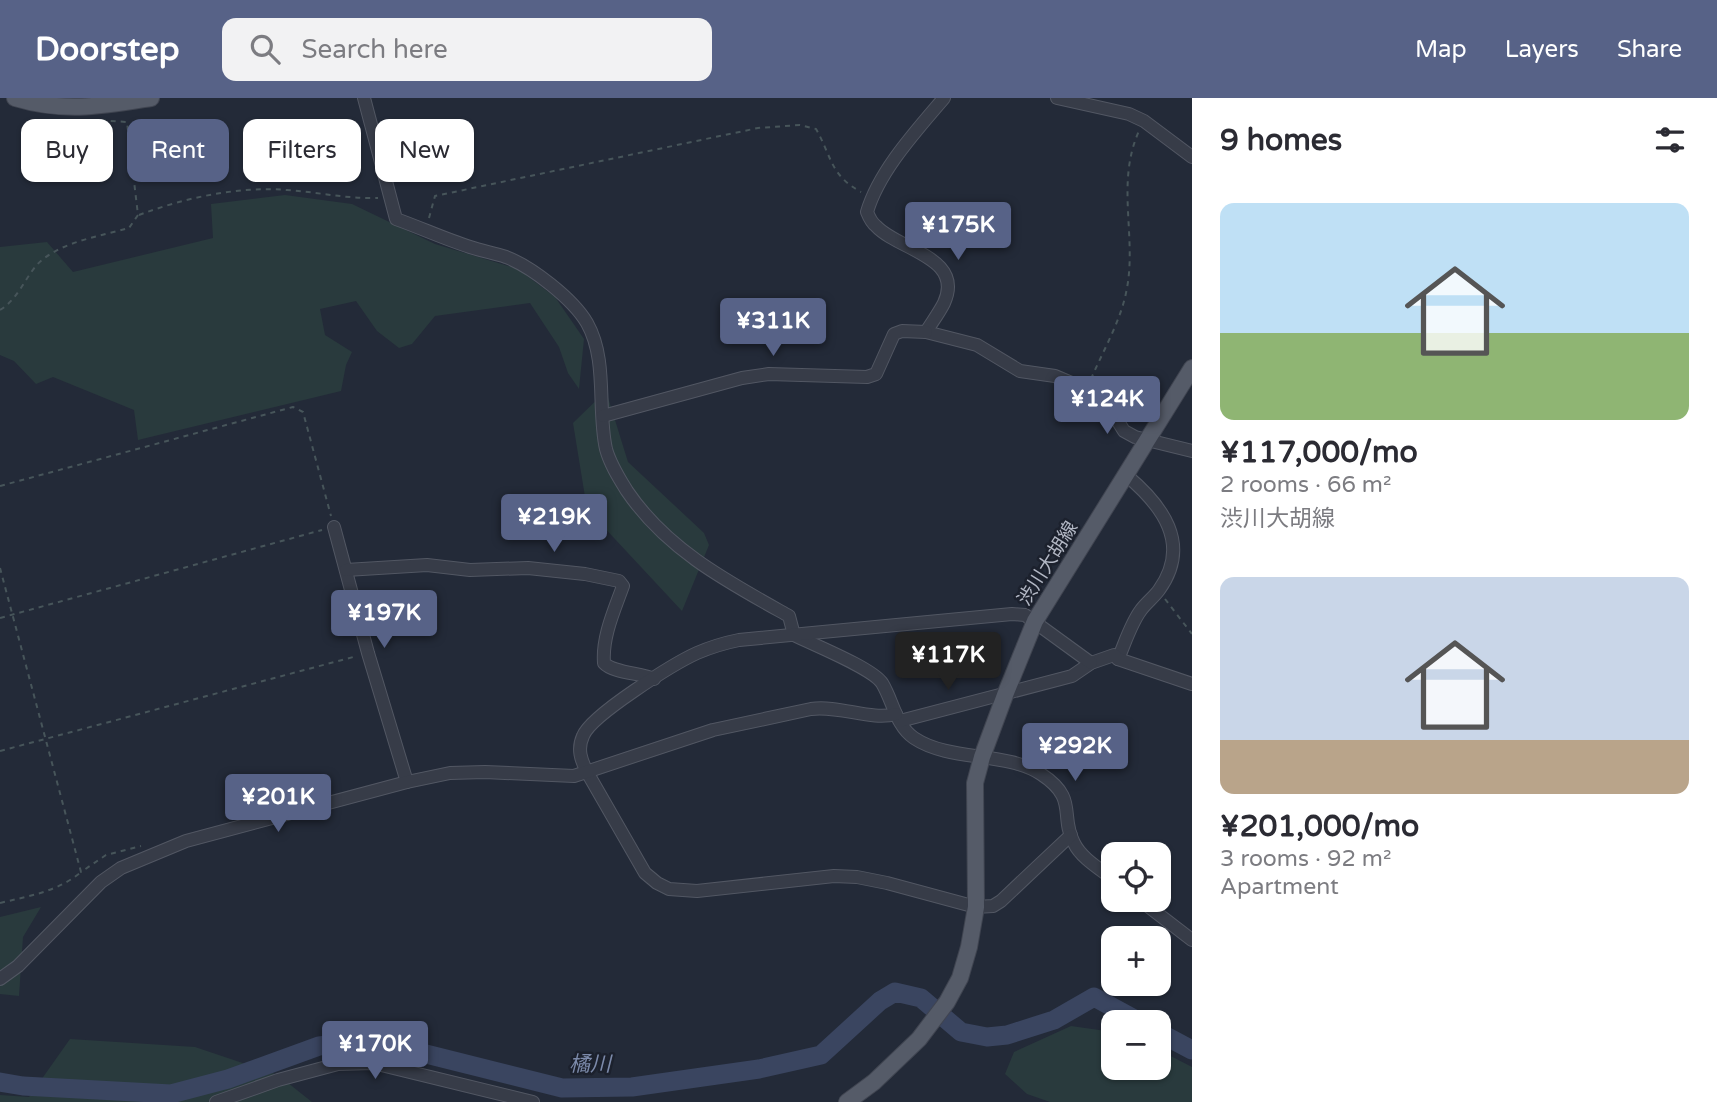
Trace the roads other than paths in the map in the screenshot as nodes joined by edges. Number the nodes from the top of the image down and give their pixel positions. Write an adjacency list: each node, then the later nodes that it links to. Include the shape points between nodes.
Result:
1 (15, 98): 2 (main road, via 56,108)
2 (151, 98)
3 (364, 98): 10 (street, via 396,219 506,257 572,304 587,324 596,351)
4 (944, 98): 8 (street, via 907,142 871,197 867,212 876,227 945,272 945,302)
5 (1057, 98): 6 (street)
6 (1107, 103): 7 (street, via 1144,121)
7 (1192, 157)
8 (926, 331): 10 (street, via 894,334 876,374 867,377 769,374); 11 (street, via 977,345 1020,371 1055,376 1102,396 1124,431)
9 (1192, 368): 11 (main road, 渋川大胡線)
10 (603, 416): 17 (street, via 606,449 634,501 663,533 713,574 789,616)
11 (1146, 440): 12 (street); 13 (main road, 渋川大胡線)
12 (1192, 451)
13 (1126, 475): 16 (main road, 渋川大胡線); 18 (street, via 1163,512 1174,547 1169,573 1140,611)
14 (334, 527): 15 (street)
15 (345, 570): 20 (street, via 427,565 470,570 528,568 619,581 622,586 604,663 608,668); 26 (street)
16 (1035, 621): 17 (street, via 1012,614); 19 (street); 22 (main road, 渋川大胡線)
17 (794, 635): 20 (street, via 714,646); 23 (street, via 870,671 881,682)
18 (1118, 659): 19 (street, via 1114,655); 21 (street)
19 (1091, 663): 22 (street, via 1072,676)
20 (654, 679): 25 (street, via 597,717 583,734 579,747)
21 (1192, 684)
22 (1005, 695): 23 (street); 24 (main road, 渋川大胡線)
23 (898, 718): 24 (street, via 912,737 929,745); 25 (street, via 828,707 811,709 713,730)
24 (982, 757): 27 (street, via 1041,774 1065,797); 29 (main road, 渋川大胡線, via 975,783)
25 (587, 772): 26 (street, via 574,776 450,773); 29 (street, via 645,873 669,889 697,891 857,877)
26 (407, 782): 32 (street, via 186,841 121,867)
27 (1071, 835): 28 (street, via 1081,852); 29 (street, via 1001,901)
28 (1101, 869)
29 (976, 907): 35 (main road, 渋川大胡線, via 960,978 947,1002 919,1039)
30 (1156, 912): 31 (street)
31 (1192, 940)
32 (0, 979)
33 (216, 1102): 34 (street, via 338,1064 373,1063)
34 (533, 1102)
35 (847, 1102)

